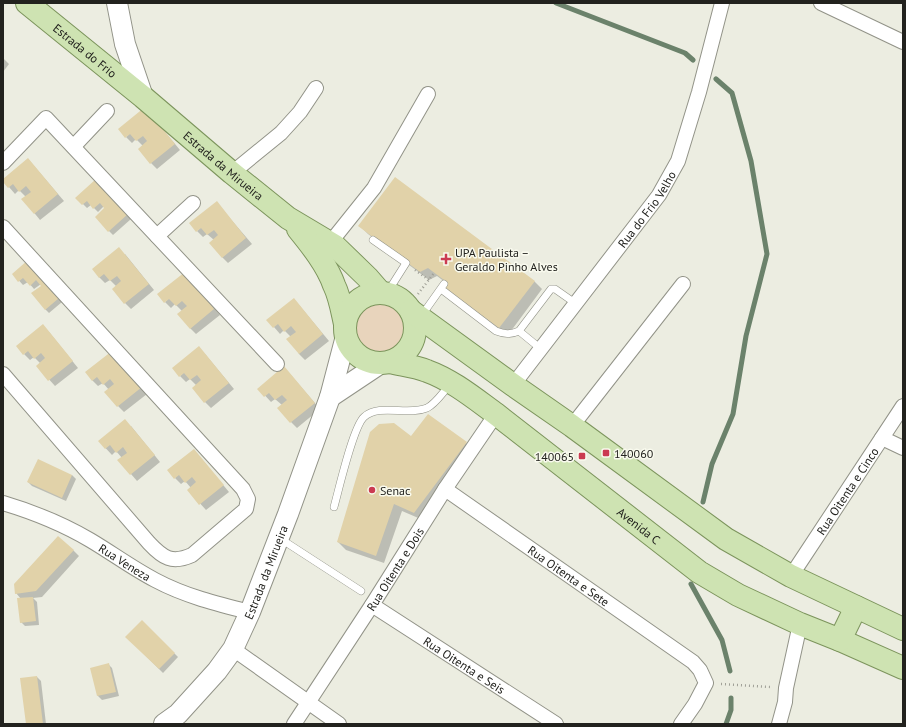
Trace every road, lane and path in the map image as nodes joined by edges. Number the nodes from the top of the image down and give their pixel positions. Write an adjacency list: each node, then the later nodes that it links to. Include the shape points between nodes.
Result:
1 (27, 3): 8 (main road, Estrada do Frio)
2 (118, 3): 8 (main road, Estrada da Mirueira, via 125,44)
3 (722, 3): 25 (street, Rua do Frio Velho, via 678,161 659,195)
4 (821, 3): 5 (street)
5 (903, 42)
6 (316, 88): 12 (street, via 300,112 280,133)
7 (428, 94): 18 (street, via 374,188)
8 (144, 96): 12 (main road, Estrada da Mirueira)
9 (107, 111): 10 (street)
10 (74, 146): 11 (street, via 46,118); 16 (street)
11 (3, 163)
12 (232, 173): 14 (main road, Estrada da Mirueira)
13 (193, 203): 16 (street)
14 (288, 218): 18 (main road, Estrada da Mirueira); 27 (main road, via 313,248 334,283)
15 (3, 227): 32 (street, via 244,489 248,499 246,509 192,555 169,560 149,543)
16 (157, 236): 31 (street)
17 (373, 240): 19 (lane)
18 (330, 243): 24 (main road, Estrada da Mirueira)
19 (406, 263): 21 (path); 24 (lane)
20 (434, 273): 21 (path)
21 (428, 280): 23 (path); 26 (path)
22 (683, 284): 38 (street)
23 (442, 286): 26 (lane); 28 (lane, via 496,331 512,334)
24 (384, 293): 26 (main road, Estrada da Mirueira, via 402,300); 27 (main road, Estrada da Mirueira, via 361,298 348,314)
25 (575, 303): 28 (lane, via 555,289 551,289); 29 (street, Rua do Frio Velho)
26 (414, 312): 30 (main road, via 416,328 413,341 406,353); 33 (main road)
27 (346, 330): 30 (main road, via 351,347 359,356 369,361); 35 (main road, Estrada da Mirueira)
28 (518, 332): 29 (lane)
29 (540, 349): 33 (street, Rua do Frio Velho)
30 (385, 362): 34 (main road, Avenida C, via 425,370 436,375); 35 (main road)
31 (276, 364)
32 (3, 374)
33 (513, 385): 38 (main road)
34 (448, 386): 37 (main road, Avenida C); 43 (lane, via 427,408 404,412 375,411 365,416 356,430)
35 (330, 397): 44 (main road, Estrada da Mirueira)
36 (903, 406): 39 (street, Rua Oitenta e Cinco)
37 (496, 414): 41 (street, Rua Oitenta e Dois); 50 (main road, Avenida C, via 699,572)
38 (572, 426): 45 (main road, via 726,539)
39 (882, 438): 40 (street); 45 (street, Rua Oitenta e Cinco)
40 (903, 448)
41 (445, 489): 47 (street, Rua Oitenta e Dois); 55 (street, Rua Oitenta e Sete, via 693,662)
42 (3, 503): 49 (street, Rua Veneza, via 50,519 156,580 188,595)
43 (334, 507)
44 (282, 541): 46 (lane); 49 (main road, Estrada da Mirueira)
45 (791, 576): 48 (main road)
46 (361, 591)
47 (372, 605): 57 (street, Rua Oitenta e Dois); 61 (street, Rua Oitenta e Seis)
48 (856, 607): 51 (main road); 52 (main road)
49 (250, 612): 53 (main road, Estrada da Mirueira)
50 (800, 624): 52 (main road, Avenida C); 56 (street)
51 (903, 629)
52 (840, 640): 54 (main road, Avenida C)
53 (233, 649): 57 (street); 58 (main road, Estrada da Mirueira, via 183,709)
54 (903, 668)
55 (706, 683): 56 (path); 62 (street)
56 (786, 688): 63 (street)
57 (308, 703): 59 (street, Rua Oitenta e Dois); 60 (street)
58 (164, 724)
59 (294, 724)
60 (339, 724)
61 (556, 724)
62 (681, 724)
63 (779, 724)

